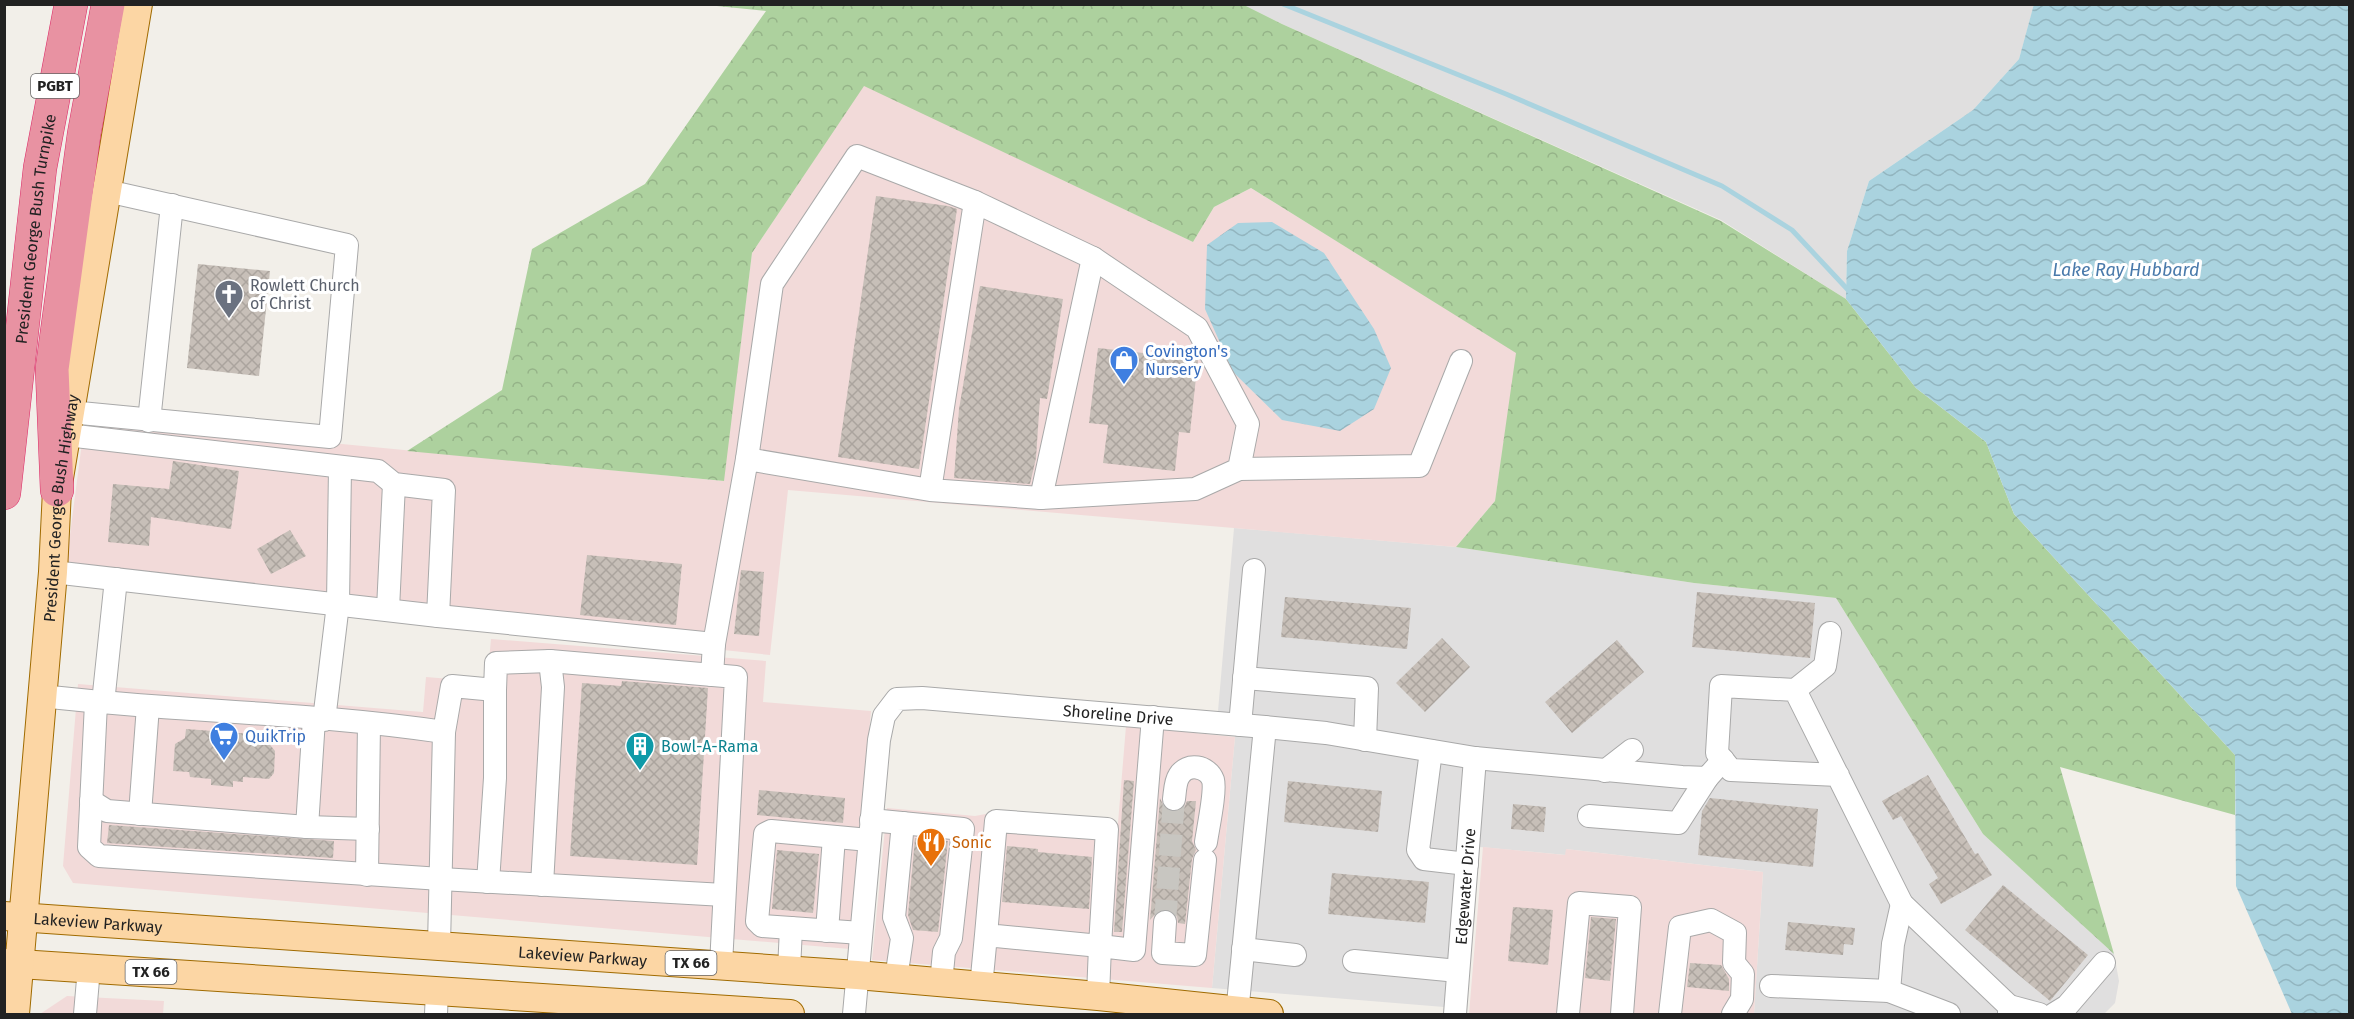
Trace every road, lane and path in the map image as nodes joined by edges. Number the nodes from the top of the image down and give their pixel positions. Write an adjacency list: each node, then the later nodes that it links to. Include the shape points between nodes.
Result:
1 (71, 4): 17 (highway, President George Bush Turnpike / PGBT, via 40,168)
2 (108, 4): 15 (highway, via 84,134 52,369)
3 (138, 4): 4 (main road, President George Bush Highway)
4 (107, 191): 6 (street); 10 (main road, President George Bush Highway)
5 (975, 202): 7 (street); 11 (street, via 857,156 772,284); 16 (street)
6 (172, 205): 9 (street); 9 (street, via 347,244 330,437)
7 (1093, 258): 13 (street, via 1197,328 1248,424); 18 (street)
8 (1461, 361): 13 (street, via 1419,466)
9 (149, 421): 10 (street)
10 (69, 424): 12 (street); 15 (main road, President George Bush Highway)
11 (747, 459): 16 (street); 26 (street)
12 (340, 468): 14 (street, via 378,471); 22 (street)
13 (1239, 469): 18 (street, via 1195,489)
14 (394, 484): 23 (street); 24 (street, via 444,490)
15 (57, 490): 20 (main road, President George Bush Highway)
16 (930, 490): 18 (street)
17 (4, 493)
18 (1041, 498)
19 (1254, 570): 29 (street)
20 (53, 572): 21 (street); 32 (main road, President George Bush Highway)
21 (116, 579): 22 (street); 33 (street)
22 (338, 604): 23 (street); 36 (street)
23 (388, 609): 24 (street)
24 (438, 616): 26 (street)
25 (1830, 633): 31 (street, via 1825,666)
26 (714, 644): 28 (street)
27 (550, 661): 28 (street); 30 (street, via 496,663); 64 (street, via 553,687)
28 (712, 675): 65 (street, via 736,677)
29 (1244, 678): 38 (street); 41 (street, via 1367,688)
30 (495, 690): 40 (street, via 452,686); 63 (street, via 495,778)
31 (1796, 690): 45 (street, via 1721,686 1717,753); 47 (street)
32 (42, 696): 33 (street); 54 (main road, President George Bush Highway)
33 (99, 703): 34 (street); 50 (street)
34 (147, 706): 36 (street); 51 (street)
35 (1153, 717): 38 (street, Shoreline Drive); 57 (street, Shoreline Drive, via 897,699 884,716); 76 (street)
36 (319, 719): 37 (street); 55 (street)
37 (369, 723): 40 (street); 56 (street)
38 (1240, 725): 39 (street, Shoreline Drive)
39 (1265, 727): 41 (street, Shoreline Drive); 75 (street)
40 (444, 732): 62 (street)
41 (1365, 740): 43 (street, Shoreline Drive)
42 (1632, 750): 46 (street)
43 (1431, 751): 44 (street, Shoreline Drive); 59 (street, via 1418,850 1424,860)
44 (1475, 758): 46 (street, Shoreline Drive); 59 (street, Edgewater Drive)
45 (1723, 760): 47 (street, via 1731,770); 48 (street)
46 (1605, 771): 48 (street, Shoreline Drive)
47 (1838, 775): 66 (street)
48 (1707, 778): 52 (street, via 1678,823)
49 (1174, 800): 77 (street, via 1179,776 1185,770 1201,768 1210,773 1214,783 1195,955)
50 (91, 801): 51 (street, via 107,811); 61 (street, via 89,847 99,856)
51 (140, 814): 55 (street)
52 (1589, 816)
53 (903, 823): 57 (street); 87 (street, via 894,916 902,939); 88 (street, via 963,829 951,938 944,952)
54 (31, 824): 60 (main road); 67 (main road, President George Bush Highway)
55 (307, 827): 56 (street)
56 (368, 829): 61 (street)
57 (870, 830): 58 (street); 71 (street, Shoreline Drive)
58 (834, 837): 69 (street, via 771,831 765,834 757,921 762,926); 70 (street)
59 (1467, 864): 85 (street, Edgewater Drive)
60 (4, 873)
61 (368, 874): 62 (street)
62 (441, 879): 63 (street); 73 (street)
63 (488, 882): 64 (street)
64 (542, 885): 65 (street)
65 (724, 895): 82 (street)
66 (1902, 904): 91 (street); 94 (street)
67 (14, 917): 73 (main road, Lakeview Parkway / TX 66); 80 (main road, President George Bush Highway)
68 (1165, 922): 77 (street)
69 (791, 928): 70 (street); 84 (street)
70 (826, 931): 71 (street)
71 (861, 933): 86 (street, Shoreline Drive)
72 (986, 935): 74 (street); 74 (street, via 996,822 1107,829); 90 (street)
73 (440, 945): 82 (main road, Lakeview Parkway / TX 66); 93 (main road)
74 (1100, 946): 76 (street); 92 (street)
75 (1243, 949): 78 (street); 95 (street)
76 (1134, 950): 77 (street)
77 (1163, 953)
78 (1295, 954)
79 (1354, 961): 85 (street)
80 (12, 963): 83 (main road, TX 66); 96 (main road, President George Bush Highway)
81 (2104, 963): 108 (street, via 2067,1006)
82 (721, 965): 84 (main road, Lakeview Parkway / TX 66)
83 (89, 969): 93 (main road, TX 66); 97 (street)
84 (789, 970): 86 (main road, Lakeview Parkway / TX 66)
85 (1458, 971): 101 (street, Edgewater Drive)
86 (857, 975): 87 (main road, Lakeview Parkway / TX 66); 99 (street, Shoreline Drive)
87 (896, 979): 88 (main road, Lakeview Parkway / TX 66)
88 (941, 983): 90 (main road, Lakeview Parkway / TX 66)
89 (1770, 986): 91 (street)
90 (981, 987): 92 (main road, Lakeview Parkway / TX 66)
91 (1889, 991): 106 (street)
92 (1098, 996): 95 (main road, Lakeview Parkway / TX 66)
93 (436, 1003): 98 (main road, TX 66)
94 (2009, 1010): 107 (street)
95 (1237, 1013): 100 (main road, Lakeview Parkway / TX 66)
96 (15, 1014)
97 (85, 1014)
98 (790, 1014)
99 (854, 1014)
100 (1269, 1014)
101 (1455, 1014)
102 (1568, 1014): 103 (street, via 1579,903 1630,907)
103 (1622, 1014)
104 (1670, 1014): 105 (street, via 1680,927 1711,920 1735,933 1734,963 1743,974 1742,999)
105 (1733, 1014)
106 (1949, 1014)
107 (2039, 1014)
108 (2054, 1014)

